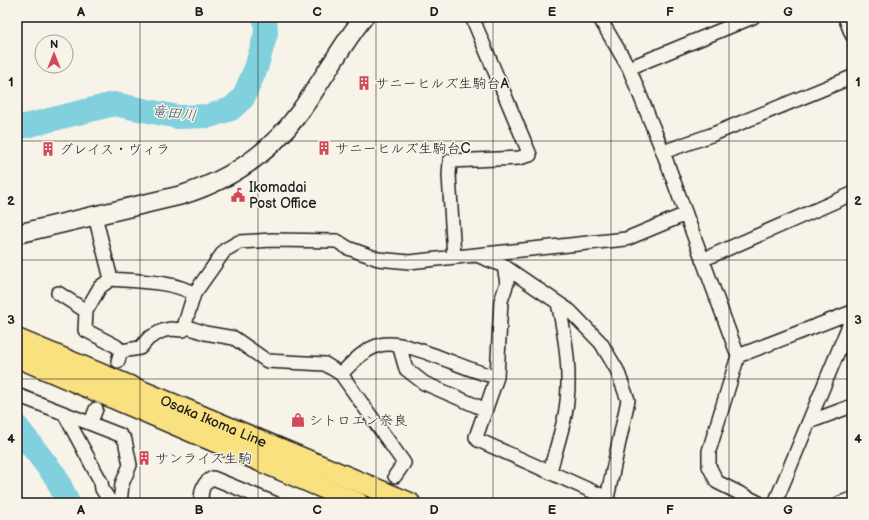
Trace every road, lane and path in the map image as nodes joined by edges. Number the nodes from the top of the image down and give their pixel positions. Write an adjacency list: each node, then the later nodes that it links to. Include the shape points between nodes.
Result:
1 (472, 17): 15 (street, via 530,155 519,158 450,161)
2 (599, 17): 7 (street)
3 (753, 17): 7 (street)
4 (845, 17): 6 (street)
5 (356, 21): 12 (street, via 299,113 273,143 251,162 208,187)
6 (852, 35)
7 (629, 68): 9 (street)
8 (852, 77): 9 (street)
9 (663, 152): 11 (street)
10 (852, 194): 16 (street)
11 (686, 214): 14 (street, via 626,239); 16 (street)
12 (95, 216): 13 (street); 18 (street)
13 (17, 234)
14 (476, 255): 15 (street); 17 (street)
15 (454, 256): 20 (street, via 409,262 378,259 337,241 238,242 225,250)
16 (702, 260): 28 (street)
17 (504, 266): 21 (street); 31 (street, via 507,283 501,300)
18 (111, 279): 20 (street, via 160,284); 22 (street, via 100,287)
19 (58, 293): 22 (street)
20 (194, 294): 25 (street)
21 (558, 303): 39 (street, via 566,341 568,386 565,414); 42 (street, via 580,320 601,342 617,370 628,400)
22 (86, 311): 25 (street, via 85,330 116,346 120,356 140,348 149,338 162,330 183,330)
23 (852, 312): 28 (street)
24 (852, 318): 38 (street)
25 (185, 326): 30 (street, via 205,333 234,338 268,361 325,364)
26 (17, 339): 48 (main road, Osaka Ikoma Line)
27 (398, 345): 30 (street, via 380,345 358,357); 31 (street); 35 (street, via 406,369 424,383)
28 (738, 356): 49 (street, via 709,450 709,466 717,482)
29 (17, 357): 47 (main road, Osaka Ikoma Line)
30 (340, 374): 40 (street, via 404,462)
31 (497, 377): 35 (street)
32 (17, 395): 36 (street)
33 (852, 406): 38 (street)
34 (96, 409): 37 (street)
35 (486, 410): 39 (street, via 476,437 478,440)
36 (66, 415): 37 (street); 43 (street)
37 (91, 422): 44 (street, via 126,440 130,465 122,484)
38 (809, 422): 50 (street)
39 (550, 471): 42 (street)
40 (395, 476)
41 (852, 499): 51 (street)
42 (607, 500)
43 (111, 503)
44 (120, 503)
45 (201, 503): 46 (street, via 201,493 206,481 213,478)
46 (274, 503)
47 (358, 503)
48 (410, 503)
49 (759, 503)
50 (775, 503)
51 (840, 503)

